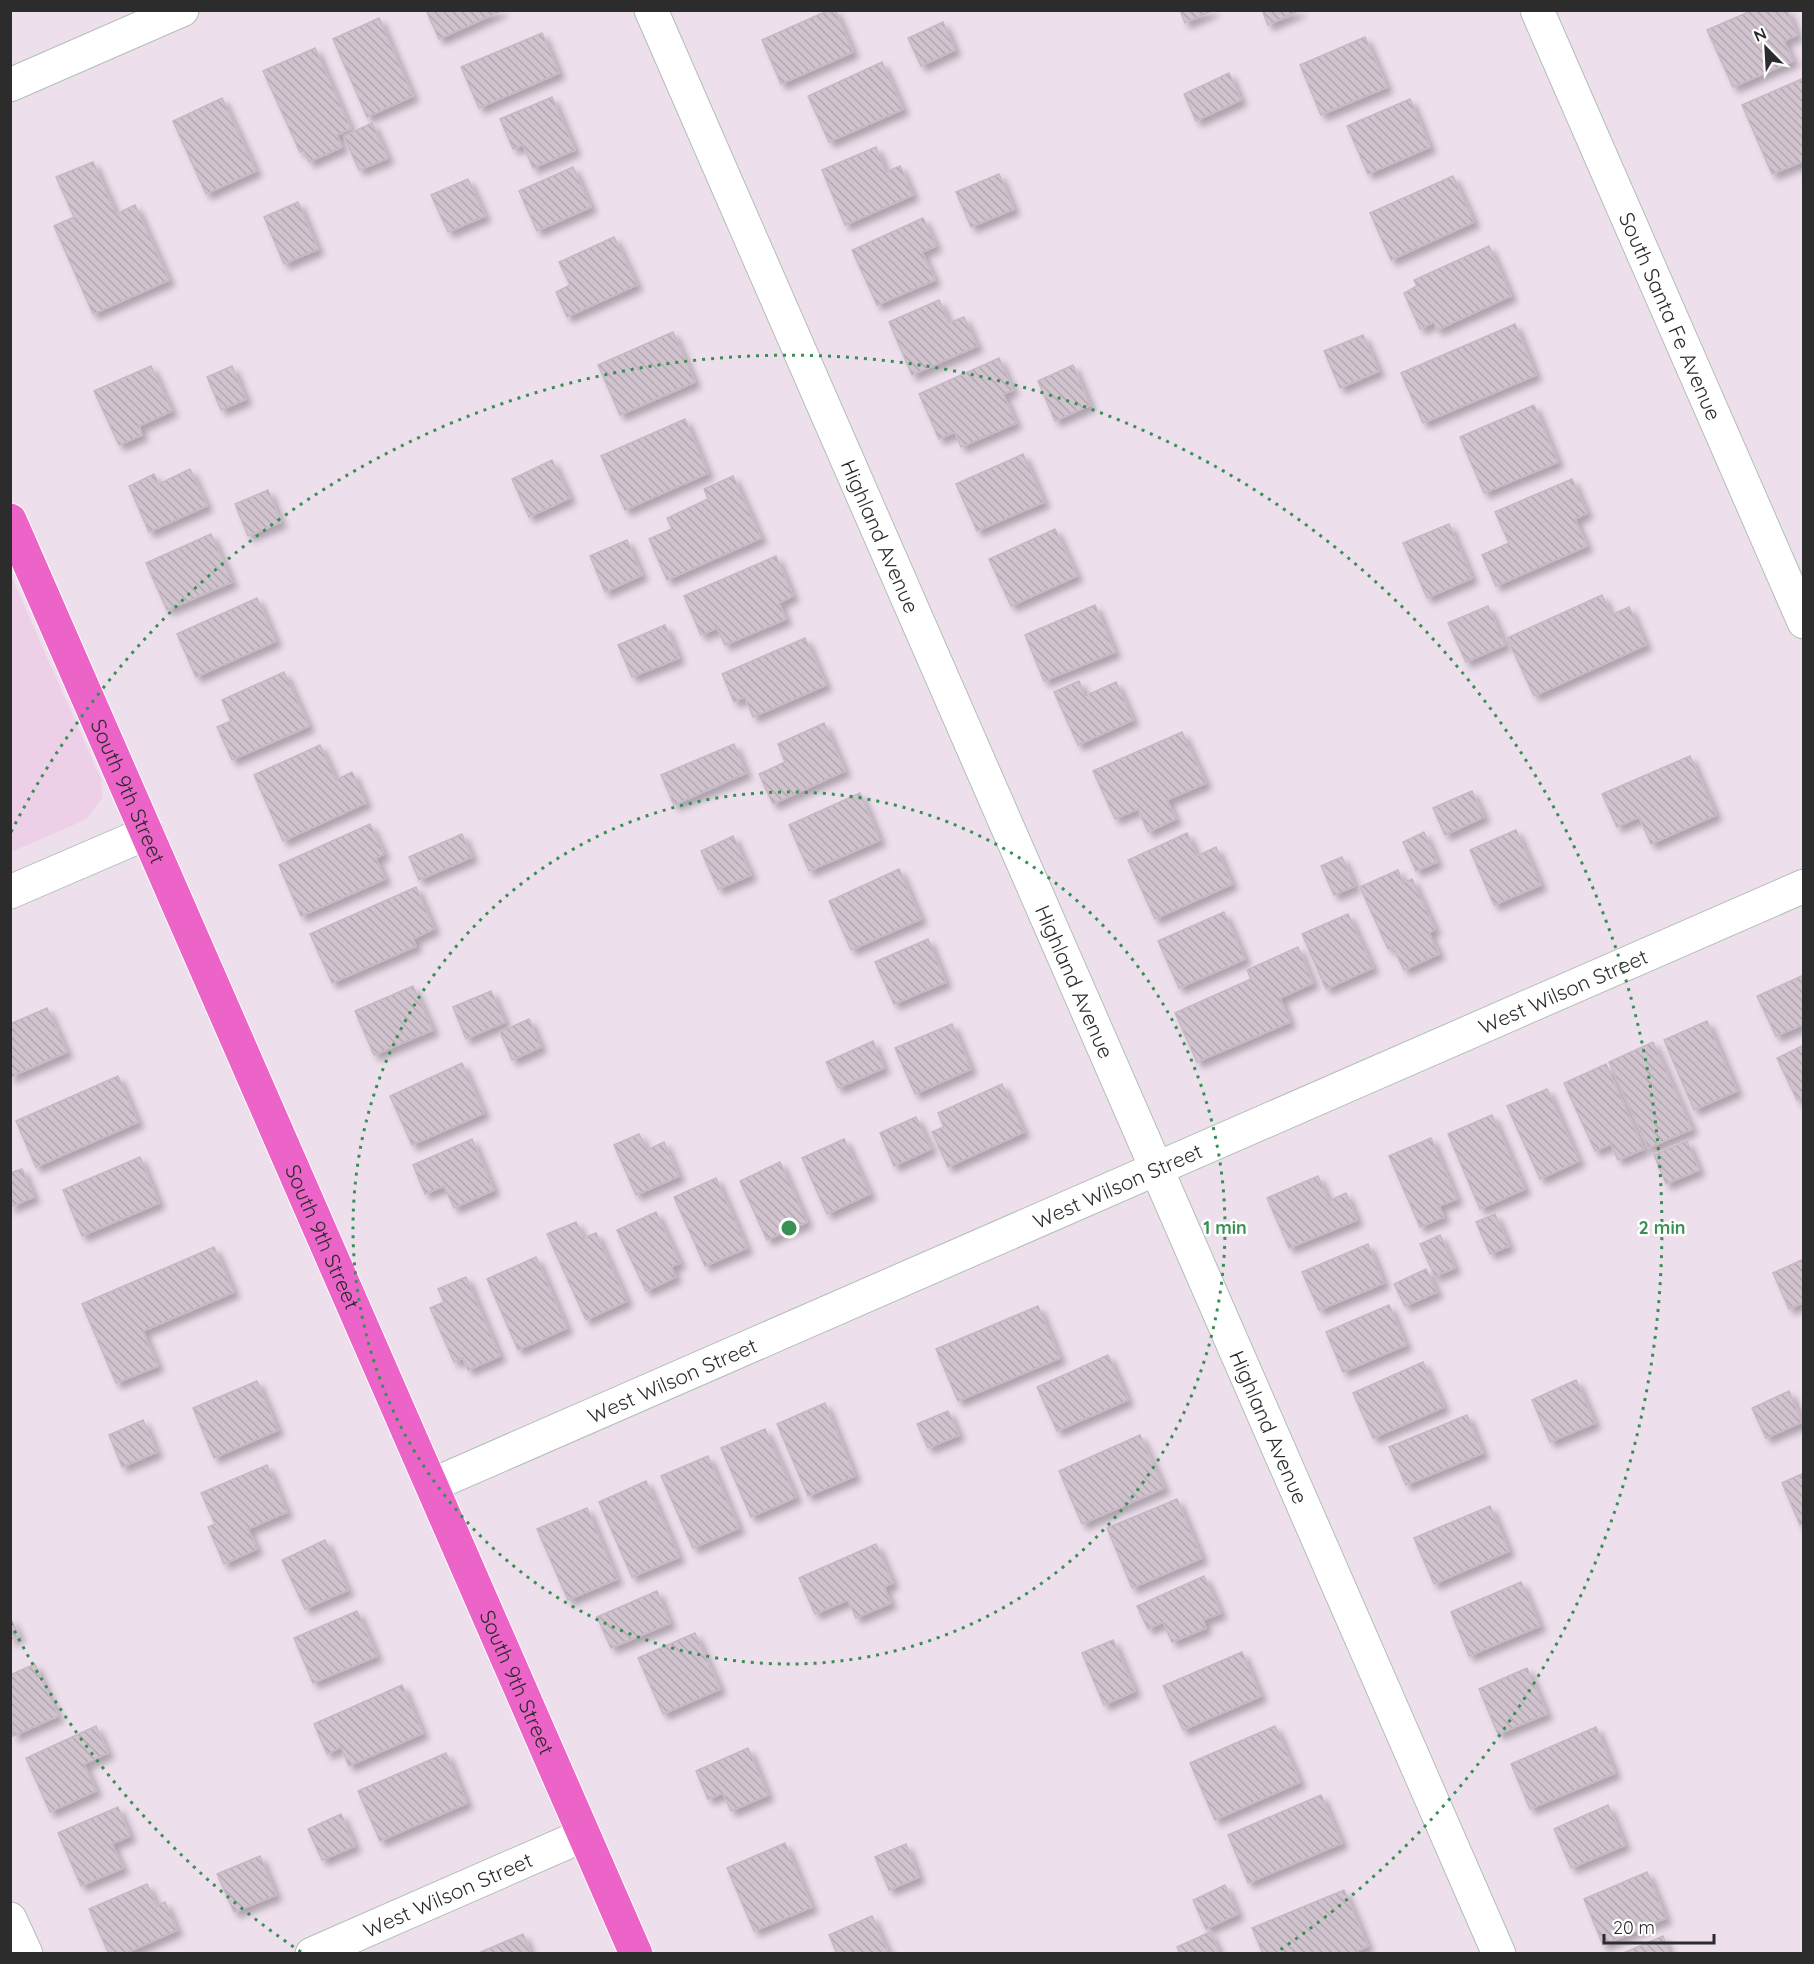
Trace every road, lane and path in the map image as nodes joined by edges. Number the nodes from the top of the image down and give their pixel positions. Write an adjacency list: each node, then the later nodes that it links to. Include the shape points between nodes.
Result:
1 (182, 10): 4 (street)
2 (651, 10): 10 (street, Highland Avenue)
3 (1537, 10): 6 (street, South Santa Fe Avenue)
4 (10, 85)
5 (10, 520): 7 (main road, South 9th Street)
6 (1803, 622)
7 (147, 832): 9 (street); 11 (main road, South 9th Street)
8 (1803, 886): 10 (street, West Wilson Street)
9 (10, 892)
10 (1156, 1169): 11 (street, West Wilson Street); 17 (street, Highland Avenue)
11 (432, 1485): 12 (main road, South 9th Street)
12 (584, 1835): 15 (street, West Wilson Street); 16 (main road, South 9th Street)
13 (10, 1919): 14 (street)
14 (26, 1953)
15 (312, 1953)
16 (636, 1953)
17 (1499, 1953)

